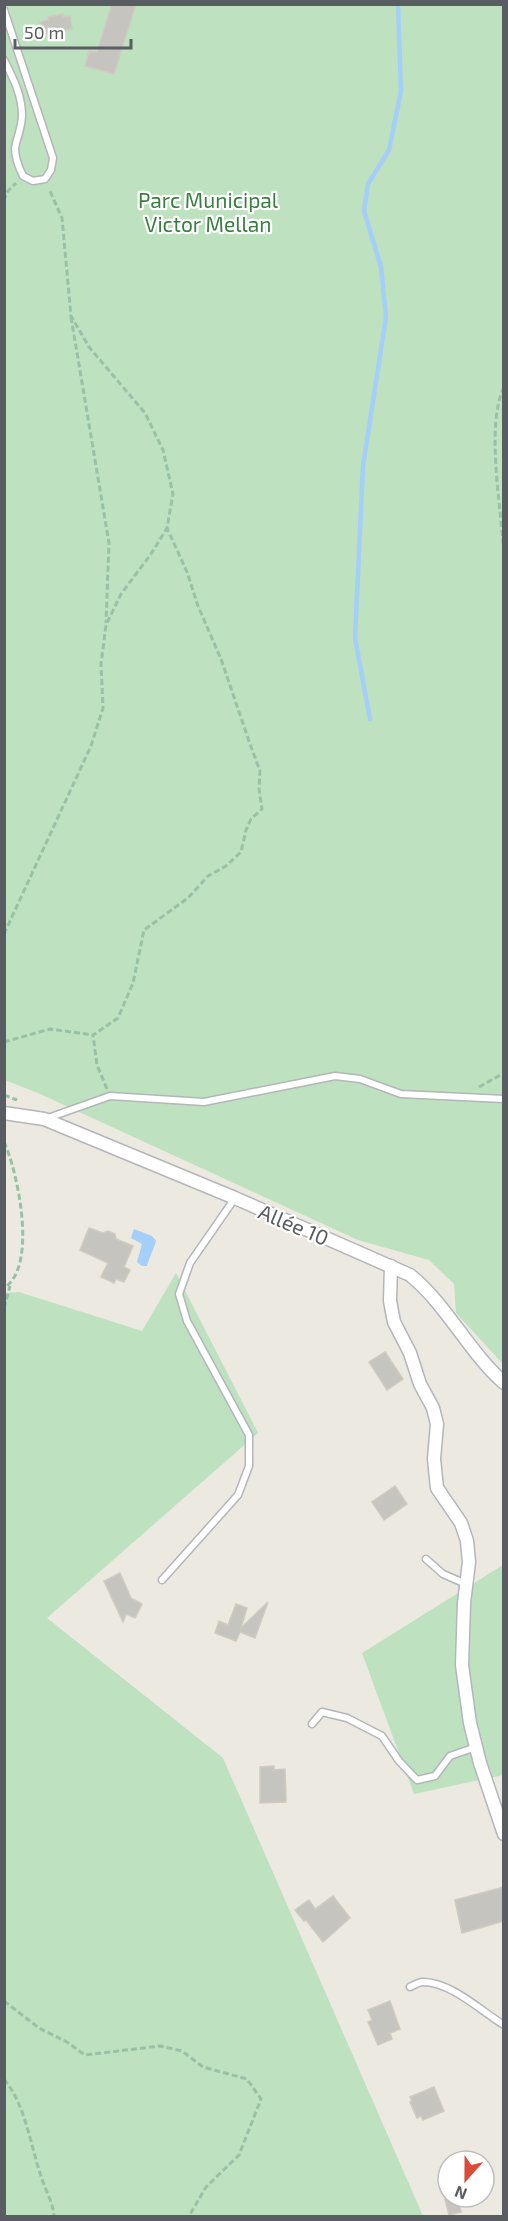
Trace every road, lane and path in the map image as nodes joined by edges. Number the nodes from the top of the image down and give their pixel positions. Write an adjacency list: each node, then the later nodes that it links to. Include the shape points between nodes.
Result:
1 (4, 10): 4 (lane, via 53,158)
2 (4, 60): 3 (lane, via 17,86 22,113 15,148)
3 (23, 176): 4 (lane, via 33,181); 5 (path, via 7,192)
4 (45, 179): 6 (path, via 62,218)
5 (4, 201)
6 (71, 315): 8 (path, via 89,347 145,413 163,450 172,494); 10 (path, via 109,543)
7 (504, 387): 9 (path, via 496,404 494,435)
8 (166, 528): 10 (path, via 121,594); 12 (path, via 221,659 260,771 262,809 251,819 241,852 144,930 133,983 118,1018)
9 (504, 556)
10 (106, 625): 11 (path, via 101,664 103,708 91,746)
11 (4, 933)
12 (93, 1035): 13 (path, via 50,1029); 15 (path, via 97,1065)
13 (4, 1042)
14 (504, 1073): 16 (path, via 479,1086)
15 (110, 1096): 16 (lane, via 204,1102 335,1076 360,1079 401,1094); 19 (lane)
16 (470, 1098): 17 (lane)
17 (504, 1099)
18 (4, 1113): 19 (street, Allée 10)
19 (44, 1119): 21 (street, Allée 10)
20 (4, 1142): 23 (path, via 17,1183 23,1232 20,1262)
21 (235, 1198): 22 (street, Allée 10); 28 (lane, via 190,1263 178,1294 187,1321 249,1435 249,1466 238,1495)
22 (392, 1266): 26 (street, Allée 10, via 425,1287 486,1367); 29 (street, via 390,1301 394,1322 435,1416 437,1488 461,1523 469,1562)
23 (10, 1284): 24 (path); 25 (path)
24 (4, 1288)
25 (4, 1308)
26 (504, 1383)
27 (426, 1558): 29 (lane, via 443,1574)
28 (162, 1580)
29 (466, 1584): 31 (street, via 462,1665)
30 (312, 1724): 31 (lane, via 322,1712 347,1718 382,1736 417,1780 435,1776 450,1756)
31 (476, 1747): 32 (street)
32 (504, 1834)
33 (410, 1987): 35 (lane, via 422,1982 445,1988)
34 (4, 2001): 38 (path, via 39,2028 85,2055 160,2046 182,2051 203,2067 247,2079 261,2099 239,2155 207,2187)
35 (504, 2025)
36 (4, 2079): 37 (path, via 25,2119)
37 (54, 2217)
38 (189, 2217)

